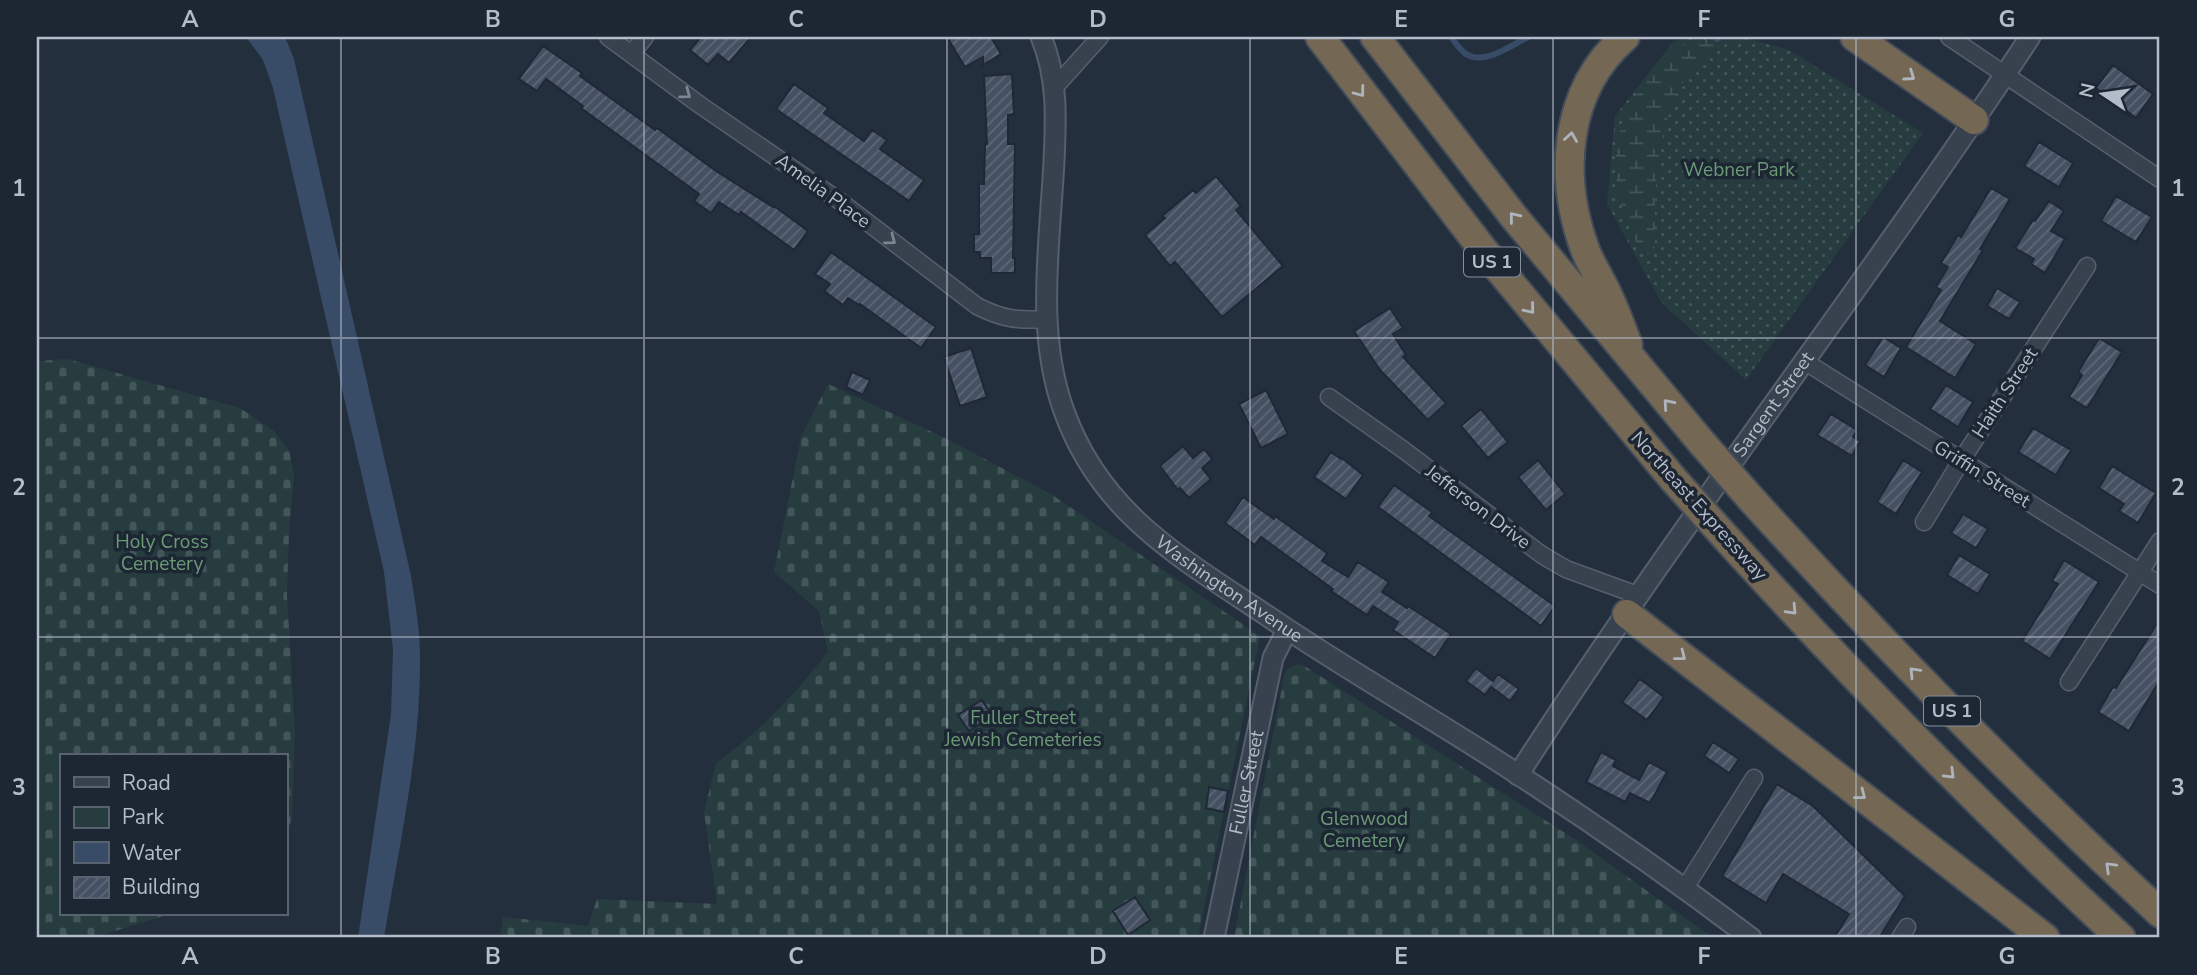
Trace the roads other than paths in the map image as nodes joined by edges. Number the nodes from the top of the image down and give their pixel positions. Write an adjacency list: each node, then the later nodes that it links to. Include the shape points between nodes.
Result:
1 (608, 37): 11 (street, Amelia Place)
2 (645, 37): 11 (street)
3 (1041, 37): 13 (street, Washington Avenue)
4 (1100, 37): 13 (street)
5 (1320, 37): 36 (highway, Northeast Expressway / US 1, one-way to 36, bridge, via 1484,251 1674,480 1927,751)
6 (1376, 37): 19 (highway, US 1, one-way to 6, via 1514,217)
7 (1625, 37): 19 (highway, one-way to 7, via 1586,251 1569,169 1572,130 1584,91 1606,55)
8 (1854, 37): 14 (highway, one-way to 14)
9 (1949, 37): 12 (street)
10 (2029, 37): 12 (street, Sargent Street)
11 (631, 54): 17 (street, Amelia Place, one-way to 17, via 841,202 977,306 997,317)
12 (2004, 75): 14 (street, Sargent Street); 15 (street)
13 (1055, 88): 17 (street, Washington Avenue)
14 (1973, 120): 18 (street, Sargent Street)
15 (2160, 179)
16 (2087, 266): 21 (street, Haith Street)
17 (1047, 319): 27 (street, Washington Avenue, via 1050,357 1063,409 1097,476 1166,548)
18 (1804, 361): 21 (street, Griffin Street); 26 (street, Sargent Street)
19 (1635, 364): 32 (highway, US 1, one-way to 19, bridge, via 1951,710 1753,500)
20 (1329, 397): 26 (street, Jefferson Drive, via 1542,555)
21 (1961, 461): 22 (street, Haith Street); 24 (street, Griffin Street)
22 (1924, 522)
23 (2160, 541): 24 (street)
24 (2141, 571): 25 (street, Griffin Street); 28 (street)
25 (2160, 585)
26 (1633, 605): 29 (street, Sargent Street); 35 (highway, one-way to 35)
27 (1287, 630): 29 (street, Washington Avenue); 33 (street, Fuller Street, via 1273,658)
28 (2069, 682)
29 (1518, 775): 31 (street, Washington Avenue)
30 (1754, 778): 31 (street)
31 (1685, 888): 34 (street, Washington Avenue)
32 (2160, 913)
33 (1214, 938)
34 (1751, 938)
35 (2045, 938)
36 (2121, 938)

